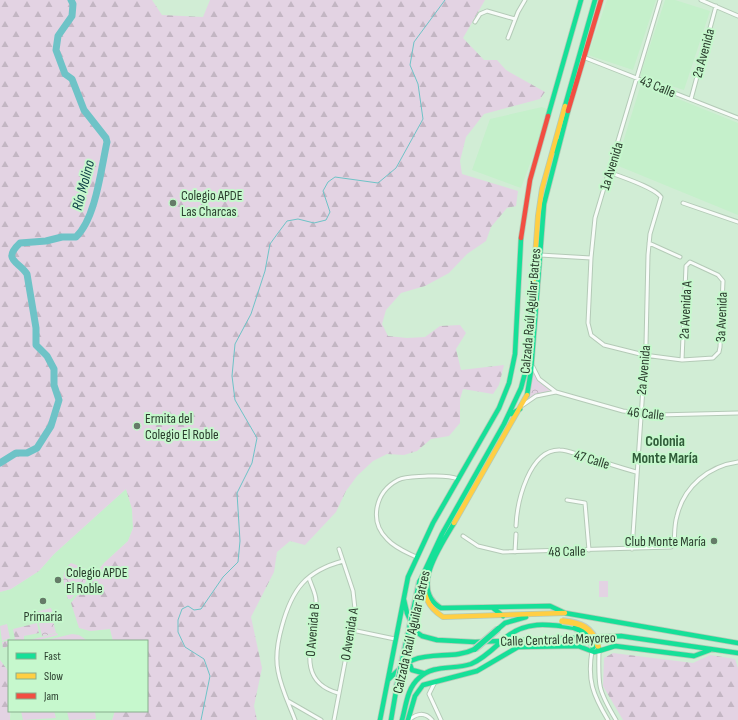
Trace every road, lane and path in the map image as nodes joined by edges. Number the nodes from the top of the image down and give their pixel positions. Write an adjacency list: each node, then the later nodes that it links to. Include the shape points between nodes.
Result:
1 (525, 0): 9 (street)
2 (581, 0): 36 (main road, Calzada Raúl Aguilar Batres, via 530,180 522,229 515,354 511,377 499,408)
3 (595, 0): 12 (main road, Calzada Raúl Aguilar Batres)
4 (601, 0): 12 (main road)
5 (660, 0): 13 (street, 1a Avenida)
6 (701, 0): 7 (street)
7 (716, 6): 8 (street); 14 (street, 2a Avenida)
8 (738, 16)
9 (515, 19): 10 (street, via 487,11 480,14); 11 (street)
10 (476, 22)
11 (508, 38)
12 (581, 57): 13 (street, 43 Calle); 16 (main road); 17 (main road, Calzada Raúl Aguilar Batres)
13 (637, 78): 14 (street, 43 Calle); 18 (street, 1a Avenida)
14 (691, 99): 15 (street, 43 Calle)
15 (738, 118)
16 (559, 141): 17 (main road); 22 (main road, via 544,204)
17 (548, 164): 32 (main road, Calzada Raúl Aguilar Batres, via 538,216 528,362 525,379)
18 (609, 172): 21 (street, 2a Avenida, via 658,193 661,200); 24 (street, 1a Avenida, via 595,218)
19 (683, 203): 20 (street)
20 (738, 222)
21 (649, 243): 23 (street); 26 (street, 2a Avenida)
22 (540, 255): 24 (street); 28 (main road)
23 (680, 257)
24 (591, 258): 26 (street, 1a Avenida, via 588,323 591,335 604,345)
25 (690, 262): 27 (street, 2a Avenida A, via 686,266); 27 (street, 3a Avenida, via 722,278 720,347 717,355 707,360)
26 (644, 355): 27 (street); 33 (street, 2a Avenida)
27 (682, 360)
28 (532, 363): 29 (street, 46 Calle, via 539,379); 30 (main road, via 529,386)
29 (556, 392): 30 (street, 46 Calle, via 536,396); 33 (street, 46 Calle)
30 (521, 408): 32 (main road); 49 (main road, via 449,530 434,559)
31 (738, 413): 33 (street, 46 Calle, via 673,416)
32 (510, 414): 47 (main road, Calzada Raúl Aguilar Batres, via 444,529)
33 (640, 414): 35 (street, 2a Avenida)
34 (738, 462): 42 (street, 48 Calle, via 713,469 700,477 681,505 674,544 671,548)
35 (636, 472): 38 (street, 47 Calle, via 564,450 548,452 538,460 525,483 517,507); 42 (street, 2a Avenida)
36 (458, 479): 45 (main road, Calzada Raúl Aguilar Batres); 45 (street, via 452,476 402,478 389,486 380,498 376,514 382,534 396,546)
37 (567, 500): 43 (street, via 585,503)
38 (516, 526)
39 (516, 534): 44 (street)
40 (463, 536): 44 (street, 48 Calle, via 483,548)
41 (339, 549): 46 (street, 0 Avenida A)
42 (632, 549): 43 (street, 48 Calle)
43 (589, 550): 44 (street, 48 Calle)
44 (516, 552)
45 (416, 557): 50 (main road, Calzada Raúl Aguilar Batres)
46 (343, 561): 48 (street, via 327,566); 56 (street, 0 Avenida A, via 354,597)
47 (423, 573): 49 (main road); 73 (main road, Calzada Raúl Aguilar Batres, bridge)
48 (309, 578): 67 (street, 0 Avenida B, via 316,600 316,616 308,655 310,668 322,685); 68 (street, via 292,597 280,636 278,673)
49 (425, 591): 51 (main road, Calle Central de Mayoreo, via 431,602 441,608); 55 (main road, via 427,606 443,618)
50 (403, 598): 57 (main road, Calzada Raúl Aguilar Batres); 58 (main road, Calle Central de Mayoreo, via 413,628 422,636 449,642)
51 (493, 608): 52 (main road, Calle Central de Mayoreo, via 550,606); 55 (main road)
52 (565, 614): 54 (main road); 59 (main road, Calle Central de Mayoreo)
53 (530, 615): 54 (main road); 55 (main road); 63 (main road, bridge, via 504,623 475,649 456,656 424,658)
54 (549, 615): 60 (main road, bridge, via 589,628 595,635)
55 (503, 616)
56 (352, 630): 57 (street); 67 (street, 0 Avenida A)
57 (395, 639): 65 (main road, Calzada Raúl Aguilar Batres)
58 (503, 639): 60 (main road, bridge, via 526,625 575,628 587,634); 61 (main road, Calle Central de Mayoreo, via 621,636); 64 (main road, via 470,664 434,668)
59 (738, 643)
60 (595, 649): 61 (main road, via 615,646 694,656); 66 (main road, via 578,646 518,647 465,676); 78 (street, via 590,668 591,686); 79 (street, via 600,691)
61 (712, 649): 62 (main road, Calle Central de Mayoreo)
62 (738, 653)
63 (409, 662): 64 (main road, via 412,670); 65 (main road)
64 (423, 673): 74 (main road, via 411,688)
65 (387, 680): 72 (main road, Calzada Raúl Aguilar Batres)
66 (435, 681): 75 (main road, via 423,685 418,690); 77 (street, via 429,694)
67 (338, 693): 71 (street, 0 Avenida A)
68 (288, 701): 69 (street); 70 (street)
69 (295, 720)
70 (321, 720)
71 (334, 720)
72 (380, 720)
73 (391, 720)
74 (402, 720)
75 (409, 720): 76 (street, via 421,714)
76 (432, 720)
77 (441, 720)
78 (608, 720)
79 (616, 720)

